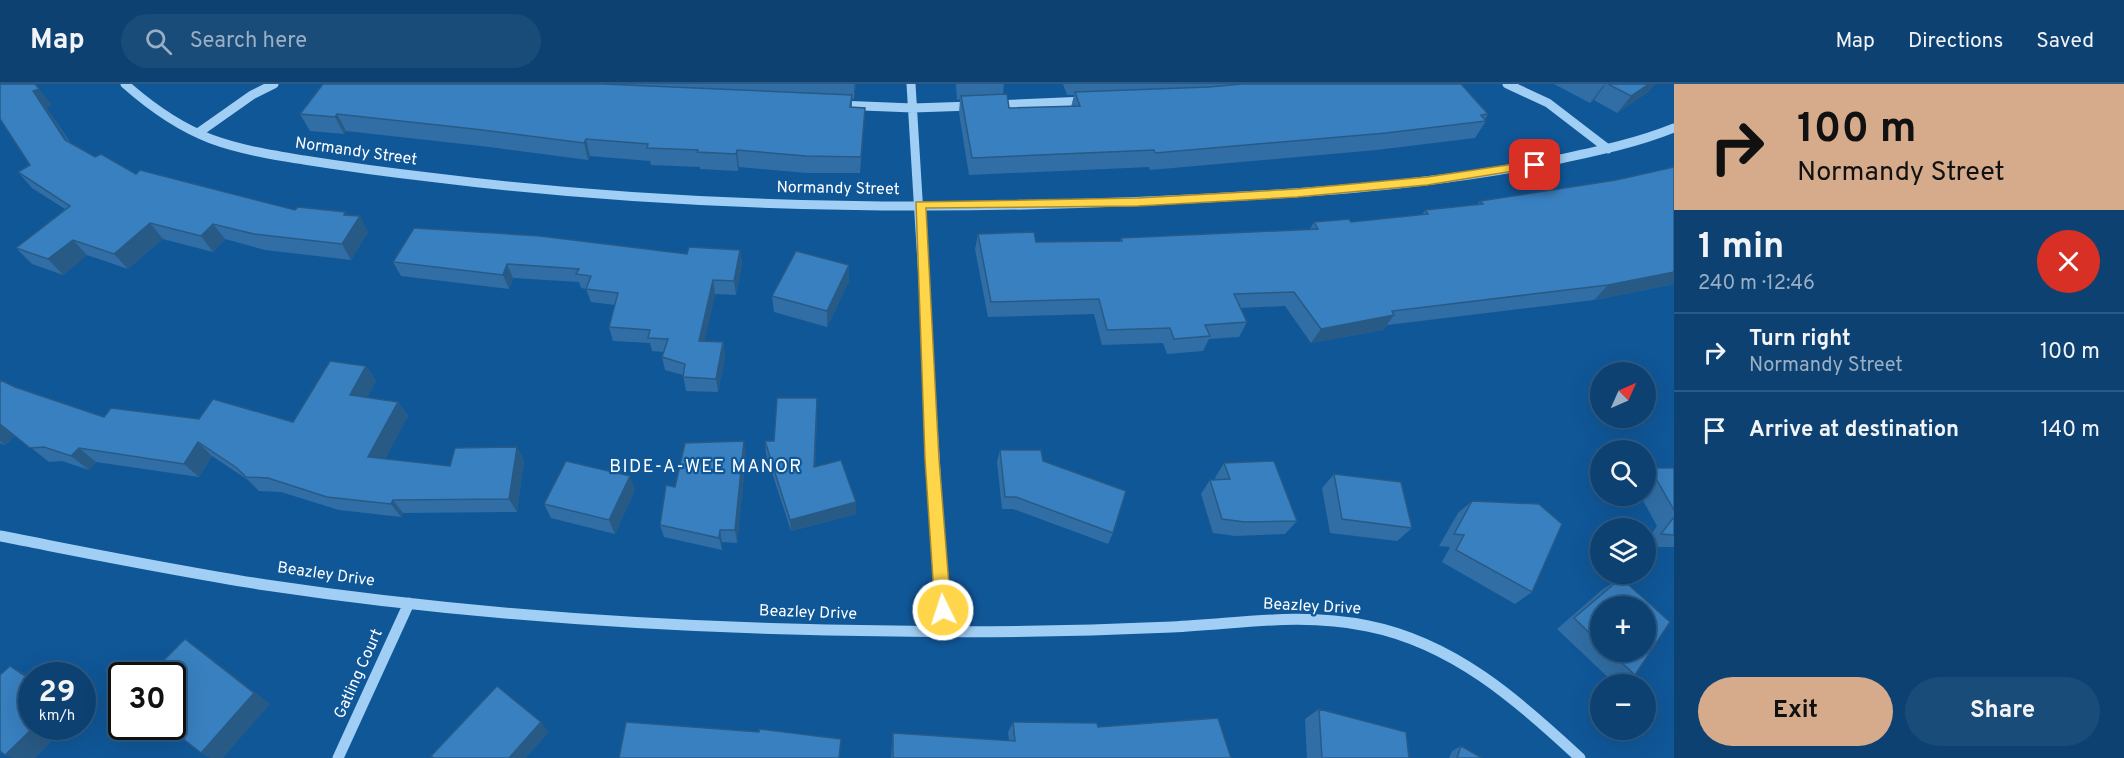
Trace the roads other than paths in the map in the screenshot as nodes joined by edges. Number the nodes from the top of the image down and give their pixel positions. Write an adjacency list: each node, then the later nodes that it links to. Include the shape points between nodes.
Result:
1 (125, 84): 9 (street, Normandy Street, via 152,108)
2 (274, 84): 9 (street)
3 (911, 84): 7 (street)
4 (1507, 84): 10 (street, via 1558,109)
5 (1098, 101): 7 (street)
6 (829, 104): 7 (street)
7 (913, 108): 11 (street)
8 (1674, 128): 10 (street, Normandy Street)
9 (198, 133): 11 (street, Normandy Street, via 256,152 381,172 531,189 672,200)
10 (1608, 149): 11 (street, Normandy Street, via 1535,165 1427,181 1297,193 1149,201)
11 (920, 204): 14 (street)
12 (0, 536): 13 (street, Beazley Drive, via 185,572)
13 (409, 603): 14 (street, Beazley Drive, via 635,622); 15 (street, Gatling Court)
14 (945, 632): 16 (street, Beazley Drive, via 1175,627 1279,618 1367,626 1404,635 1450,655 1540,720)
15 (338, 758)
16 (1580, 758)

